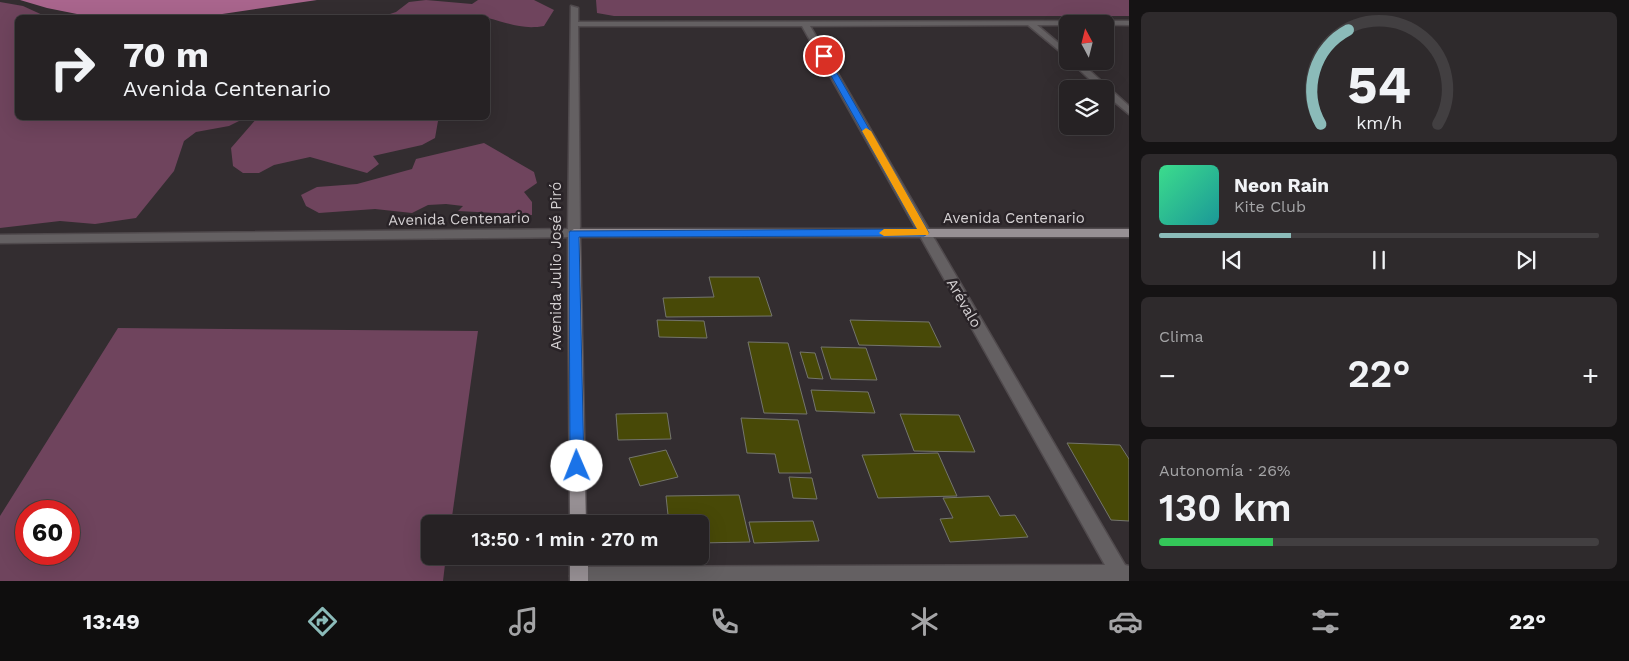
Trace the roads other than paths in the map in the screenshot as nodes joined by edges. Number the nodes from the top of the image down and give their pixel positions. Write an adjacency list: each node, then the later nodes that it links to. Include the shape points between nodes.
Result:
1 (574, 8): 4 (street, Avenida Julio José Piró)
2 (1030, 23): 3 (street); 5 (street); 6 (street)
3 (1129, 23)
4 (575, 24): 5 (street); 11 (street, Avenida Julio José Piró)
5 (805, 24): 12 (street, Arévalo)
6 (1059, 48)
7 (1084, 70): 8 (street)
8 (1095, 80)
9 (1114, 97): 10 (street)
10 (1129, 111)
11 (574, 233): 12 (main road, Avenida Centenario); 14 (street, Avenida Centenario); 15 (main road, Avenida Julio José Piró)
12 (924, 233): 13 (main road, Avenida Centenario); 17 (street, Arévalo)
13 (1129, 233)
14 (0, 239)
15 (578, 515)
16 (578, 565): 18 (main road)
17 (1124, 577): 18 (street)
18 (579, 578)

